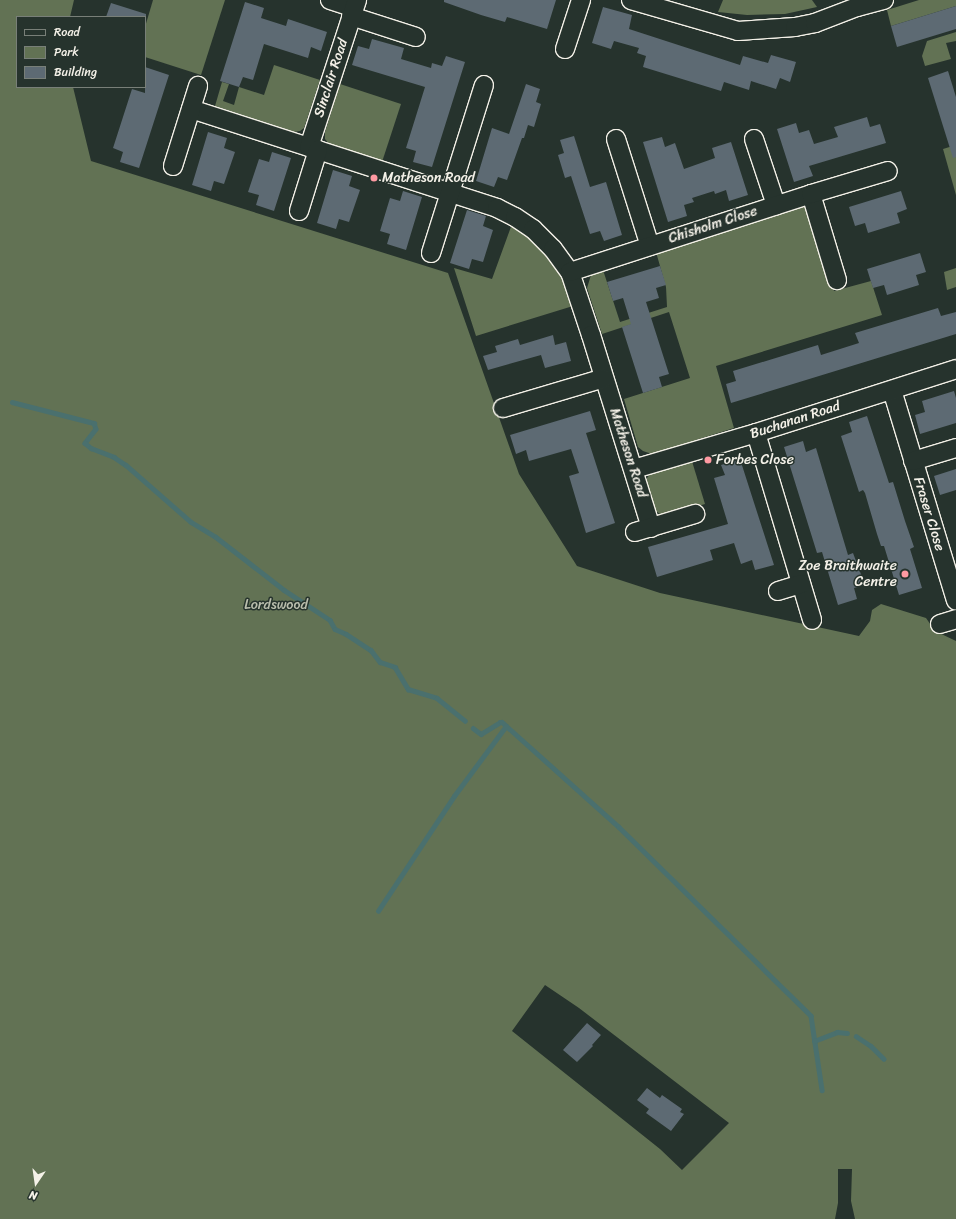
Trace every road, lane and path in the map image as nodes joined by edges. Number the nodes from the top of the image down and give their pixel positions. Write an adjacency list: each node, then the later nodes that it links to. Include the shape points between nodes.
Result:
1 (330, 0): 5 (street)
2 (581, 0): 7 (street)
3 (631, 0): 4 (street, via 738,31 815,23)
4 (884, 0)
5 (354, 8): 6 (street); 13 (street, Sinclair Road)
6 (416, 37)
7 (565, 49)
8 (484, 85): 16 (street)
9 (198, 86): 10 (street)
10 (191, 109): 13 (street, Matheson Road); 14 (street)
11 (616, 139): 20 (street, Chisholm Close)
12 (754, 139): 18 (street, Chisholm Close)
13 (314, 149): 16 (street, Matheson Road); 19 (street)
14 (172, 166)
15 (888, 171): 17 (street, Chisholm Close)
16 (450, 193): 21 (street); 22 (street, Matheson Road, via 515,216 553,249)
17 (811, 194): 18 (street, Chisholm Close); 23 (street)
18 (776, 205): 20 (street, Chisholm Close)
19 (299, 211)
20 (650, 246): 22 (street, Chisholm Close)
21 (431, 253)
22 (570, 272): 25 (street, Matheson Road)
23 (837, 280)
24 (956, 369): 26 (street, Buchanan Road)
25 (604, 378): 27 (street); 31 (street, Matheson Road)
26 (892, 390): 28 (street, Buchanan Road); 30 (street, Fraser Close)
27 (503, 408)
28 (756, 433): 31 (street, Buchanan Road); 33 (street)
29 (956, 448): 30 (street, Fraser Close)
30 (913, 461): 35 (street, Fraser Close)
31 (634, 469): 32 (street, Matheson Road, via 643,530)
32 (695, 514)
33 (801, 584): 34 (street); 36 (street)
34 (778, 591)
35 (955, 593)
36 (812, 620)

